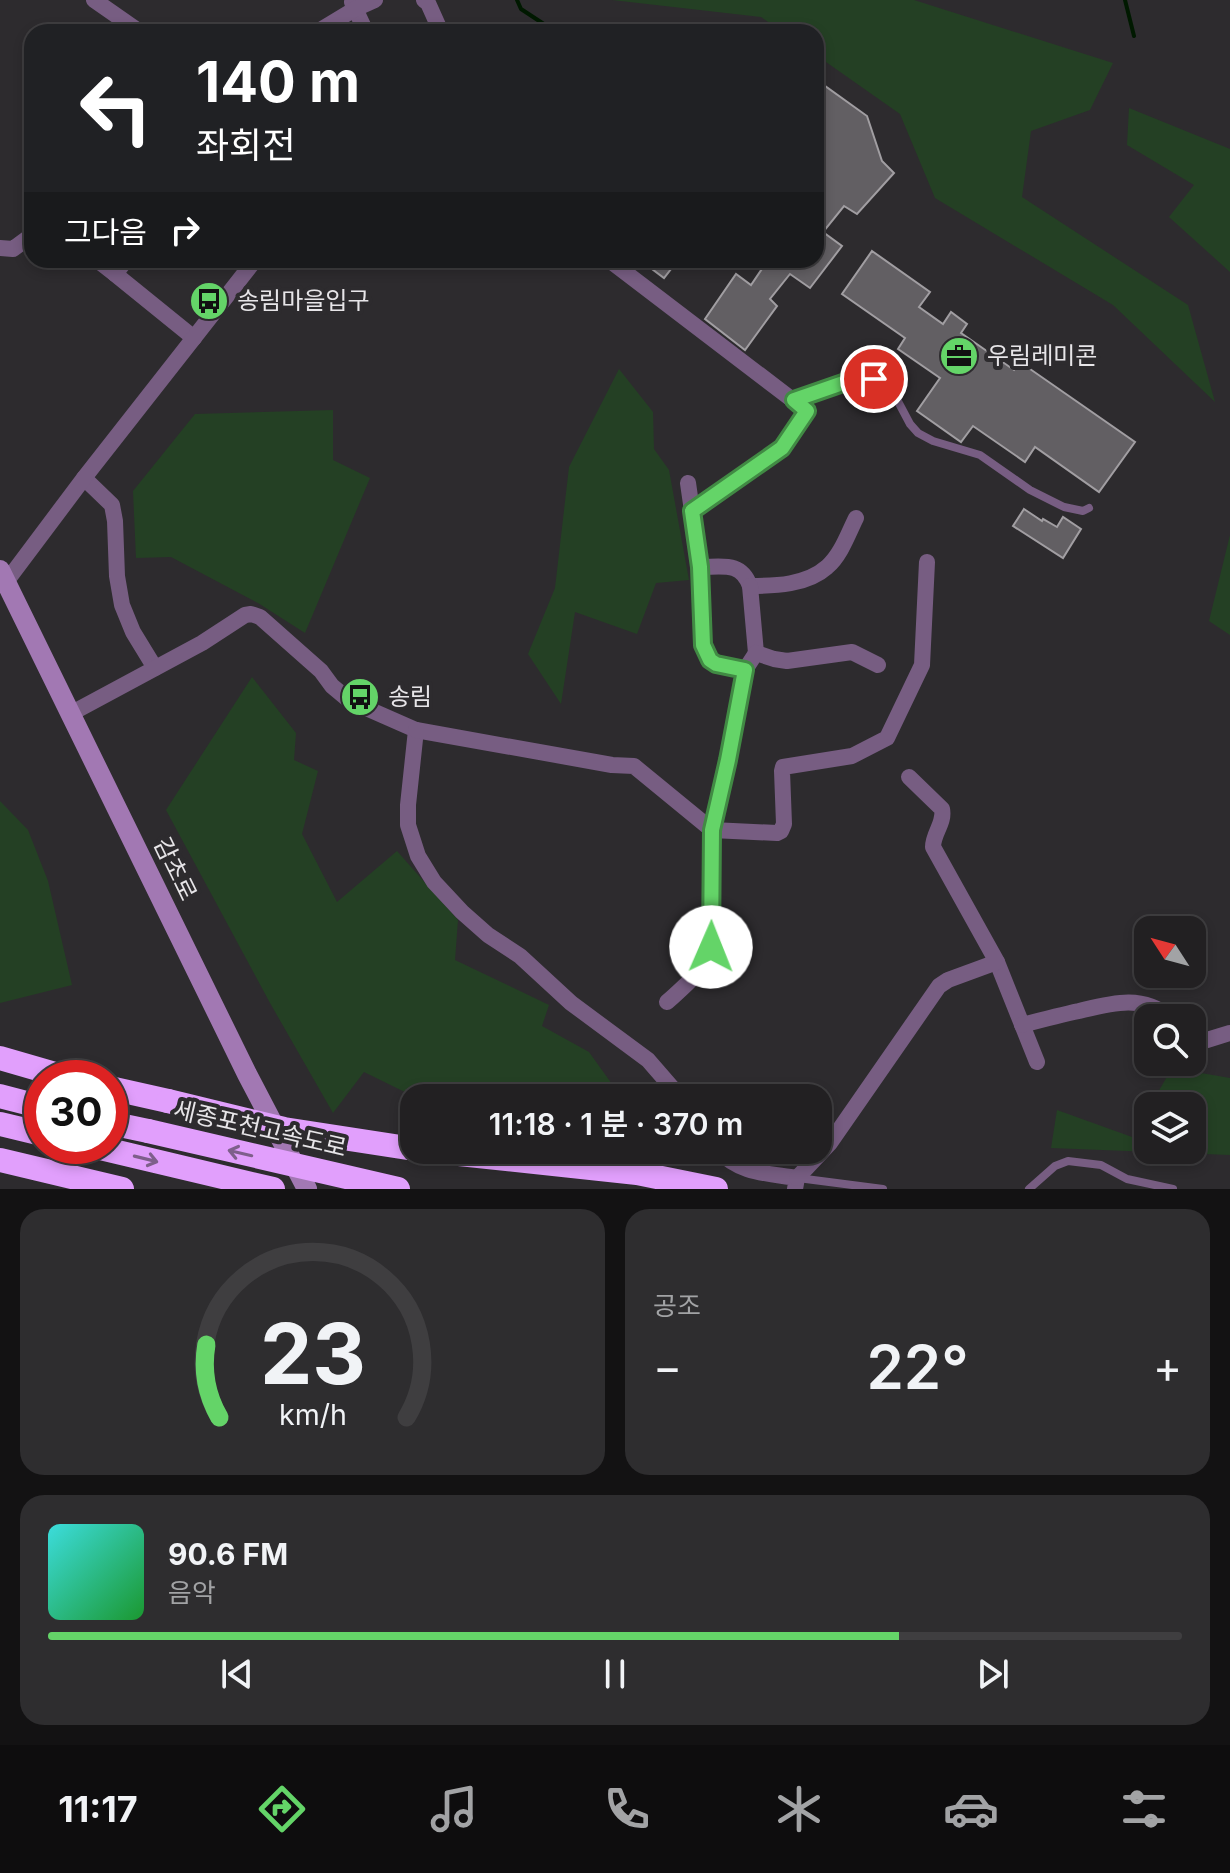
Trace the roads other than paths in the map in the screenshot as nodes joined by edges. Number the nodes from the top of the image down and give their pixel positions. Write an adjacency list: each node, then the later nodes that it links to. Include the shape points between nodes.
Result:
1 (94, 0): 5 (street)
2 (375, 0): 4 (street)
3 (424, 0): 8 (street)
4 (353, 5): 6 (street); 7 (street)
5 (128, 24)
6 (328, 24)
7 (362, 24)
8 (437, 24)
9 (24, 241): 10 (street, via 13,249)
10 (0, 248)
11 (107, 268): 15 (street)
12 (120, 268): 15 (street)
13 (249, 268): 16 (street)
14 (620, 268): 17 (street)
15 (115, 274): 16 (street)
16 (194, 338): 18 (street)
17 (794, 400): 20 (lane, via 863,376 874,379 893,392 913,429 923,436 980,455 1064,507); 21 (street, via 807,411 782,448)
18 (84, 478): 25 (street); 29 (street, via 112,505 122,605)
19 (688, 483): 21 (street)
20 (1089, 508)
21 (692, 511): 24 (street)
22 (856, 518): 26 (street, via 829,566 815,576)
23 (927, 562): 34 (street, via 922,665 887,738 852,756 783,767 781,831)
24 (700, 567): 26 (street, via 735,569); 30 (street, via 706,652 716,664)
25 (2, 579): 31 (main road, 감초로)
26 (750, 586): 27 (street)
27 (756, 653): 28 (street, via 787,661 852,652); 30 (street)
28 (878, 665)
29 (155, 668): 31 (street); 32 (street, via 251,614 350,701)
30 (745, 670): 34 (street)
31 (70, 714): 59 (main road, 감초로)
32 (416, 730): 34 (street, via 634,766); 44 (street, via 408,825 434,882 488,935 648,1060)
33 (909, 777): 35 (street, via 942,809 933,847)
34 (712, 830): 36 (street, via 711,947 697,975)
35 (997, 962): 38 (street); 56 (street, via 939,986 830,1143)
36 (667, 1002)
37 (1145, 1004): 38 (street, via 1105,1004)
38 (1022, 1025): 42 (street)
39 (1230, 1033): 40 (street)
40 (1206, 1040)
41 (0, 1058): 43 (highway)
42 (1037, 1062)
43 (24, 1065)
44 (669, 1084)
45 (128, 1092): 51 (highway, bridge, via 284,1129)
46 (0, 1096): 47 (highway)
47 (24, 1102)
48 (0, 1124): 50 (highway)
49 (128, 1127): 60 (highway, 세종포천고속도로, one-way to 49, bridge)
50 (24, 1130)
51 (400, 1147)
52 (128, 1155): 58 (highway, one-way to 58)
53 (0, 1160): 57 (highway)
54 (544, 1164): 61 (highway, via 637,1173)
55 (735, 1164): 56 (street)
56 (796, 1183): 62 (lane)
57 (122, 1189)
58 (273, 1189)
59 (307, 1189)
60 (398, 1189)
61 (716, 1189)
62 (883, 1189)
63 (1029, 1189): 64 (lane, via 1068,1161 1101,1165 1127,1179)
64 (1173, 1189)

